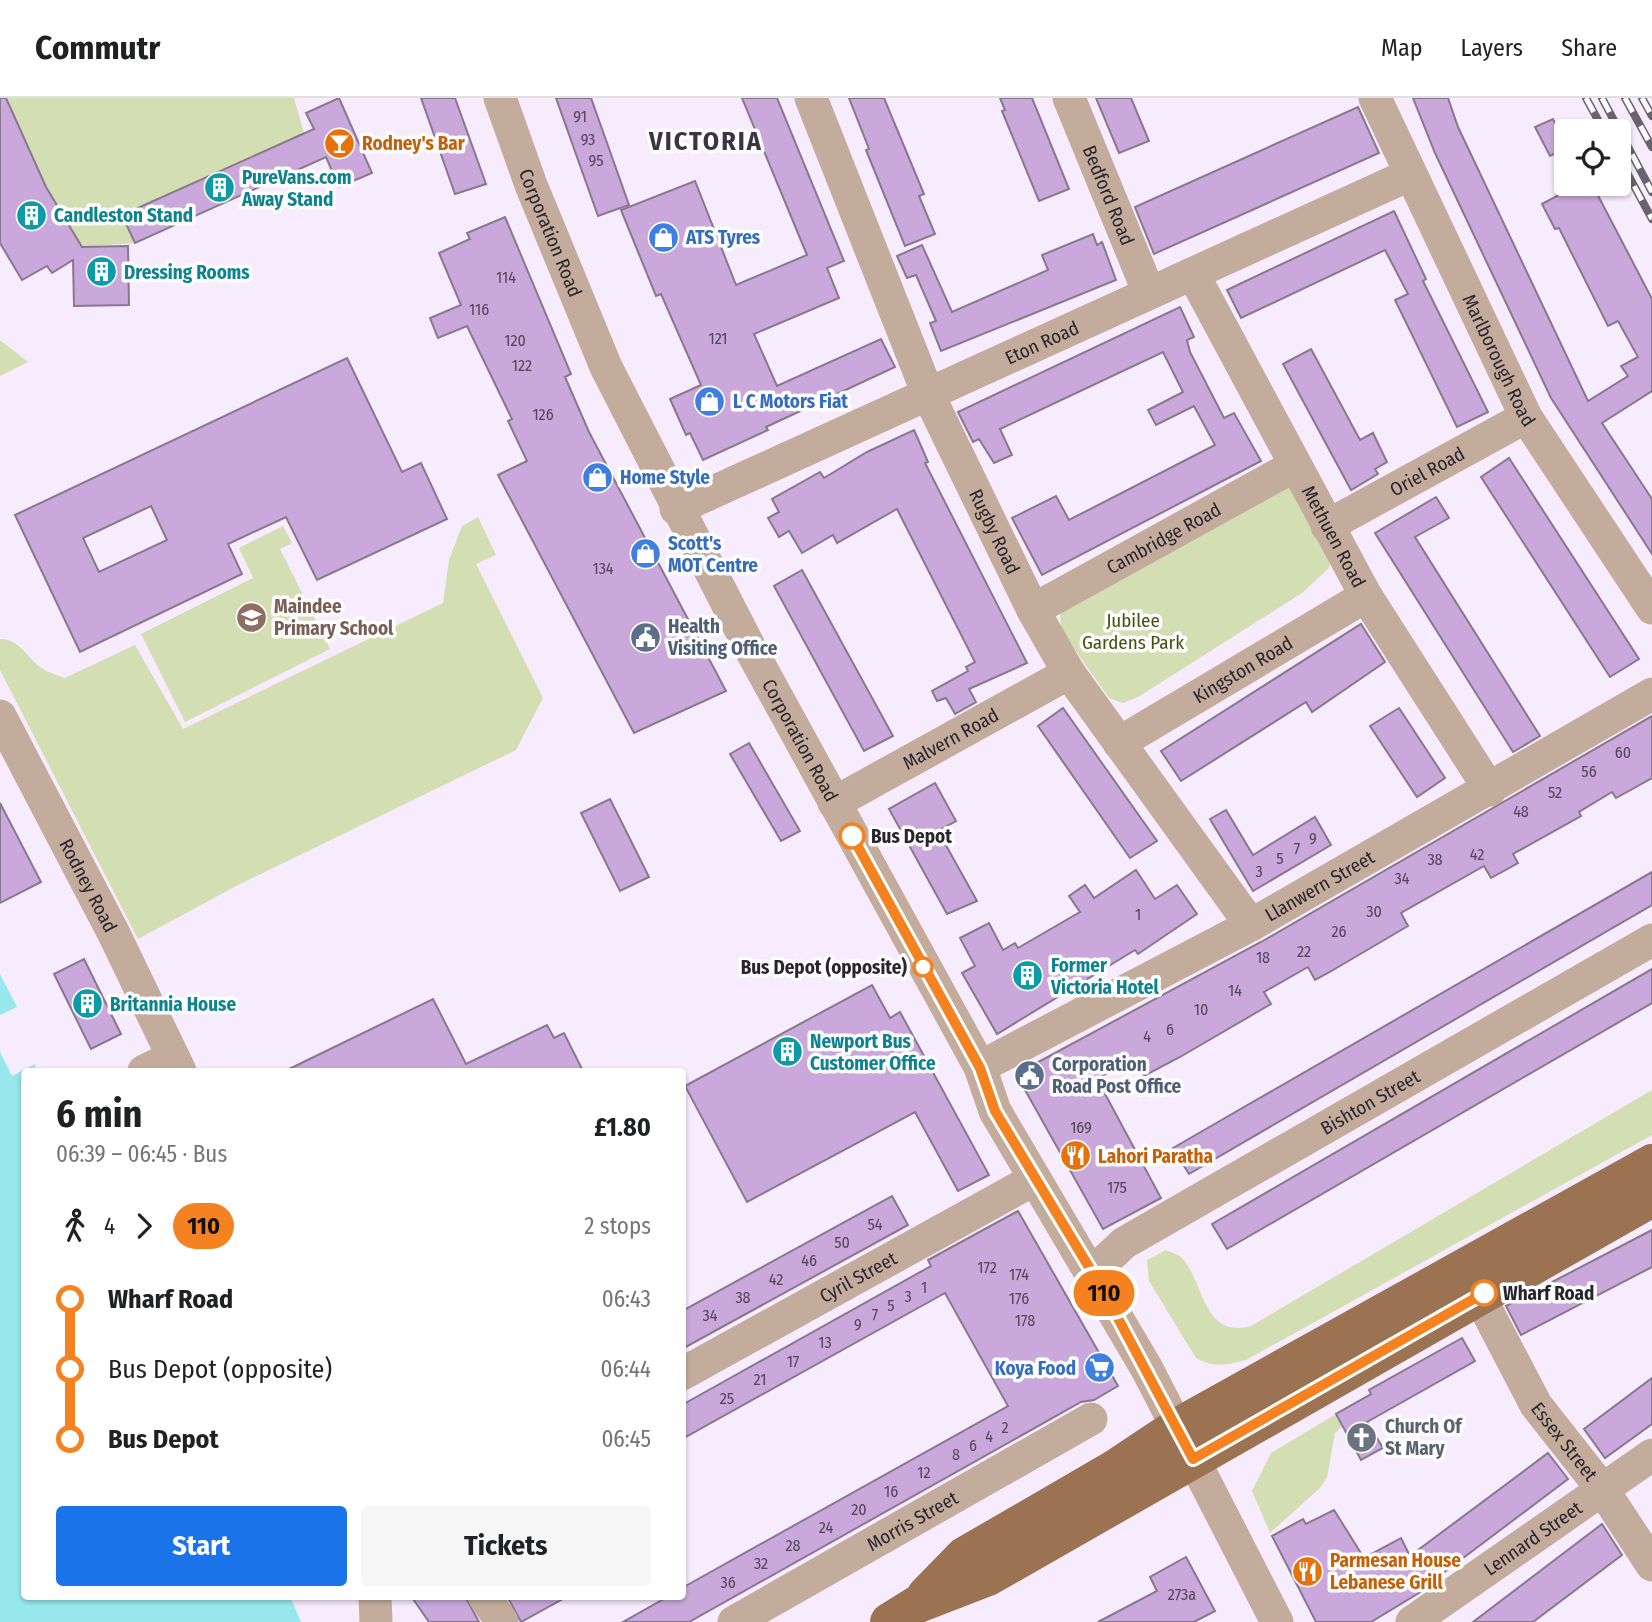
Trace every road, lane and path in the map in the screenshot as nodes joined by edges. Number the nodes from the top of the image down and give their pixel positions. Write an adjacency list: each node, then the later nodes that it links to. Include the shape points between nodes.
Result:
1 (500, 98): 11 (street, Corporation Road, via 606,367)
2 (811, 98): 8 (street, Rugby Road)
3 (1069, 98): 7 (street, Bedford Road)
4 (1375, 98): 5 (street, Marlborough Road)
5 (1409, 175): 6 (street, Eton Road); 9 (street, Marlborough Road)
6 (1193, 274): 7 (street, Eton Road); 10 (street, Methuen Road)
7 (1149, 293): 8 (street, Eton Road)
8 (928, 394): 11 (street, Eton Road); 15 (street, Rugby Road)
9 (1526, 417): 12 (street, Oriel Road); 14 (street, Marlborough Road)
10 (1294, 466): 12 (street, Methuen Road); 15 (street, Cambridge Road)
11 (676, 509): 21 (street, Corporation Road)
12 (1327, 526): 13 (street, Methuen Road)
13 (1366, 596): 19 (street, Kingston Road); 20 (street, Methuen Road)
14 (1652, 608)
15 (1032, 610): 16 (street, Rugby Road)
16 (1069, 673): 19 (street, Rugby Road); 21 (street, Malvern Road)
17 (1652, 694): 20 (street, Llanwern Street)
18 (0, 716): 24 (street, Rodney Road, via 114,934)
19 (1119, 743): 22 (street, Rugby Road)
20 (1490, 790): 22 (street, Llanwern Street)
21 (834, 803): 25 (street, Corporation Road)
22 (1251, 925): 25 (street, Llanwern Street)
23 (1652, 940): 29 (street, Bishton Street, via 1124,1243)
24 (166, 1066)
25 (980, 1068): 27 (street, Corporation Road, via 995,1111)
26 (1652, 1163): 33 (main road)
27 (1035, 1179): 29 (street, Corporation Road); 31 (street, Cyril Street)
28 (1652, 1198): 33 (main road, via 1293,1402)
29 (1093, 1272): 33 (street, Corporation Road)
30 (1488, 1313): 35 (street, Essex Street, via 1536,1405)
31 (686, 1372)
32 (1091, 1419): 43 (street, Morris Street)
33 (1185, 1443): 39 (main road, via 1114,1469 1039,1529 964,1556); 40 (street, Corporation Road)
34 (1652, 1455): 35 (street, Lennard Street)
35 (1603, 1490): 36 (street, Essex Street); 44 (street, Lennard Street)
36 (1652, 1565)
37 (375, 1600): 41 (street)
38 (487, 1600): 42 (street)
39 (903, 1613)
40 (1268, 1619)
41 (376, 1622)
42 (502, 1622)
43 (734, 1622)
44 (1412, 1622)

